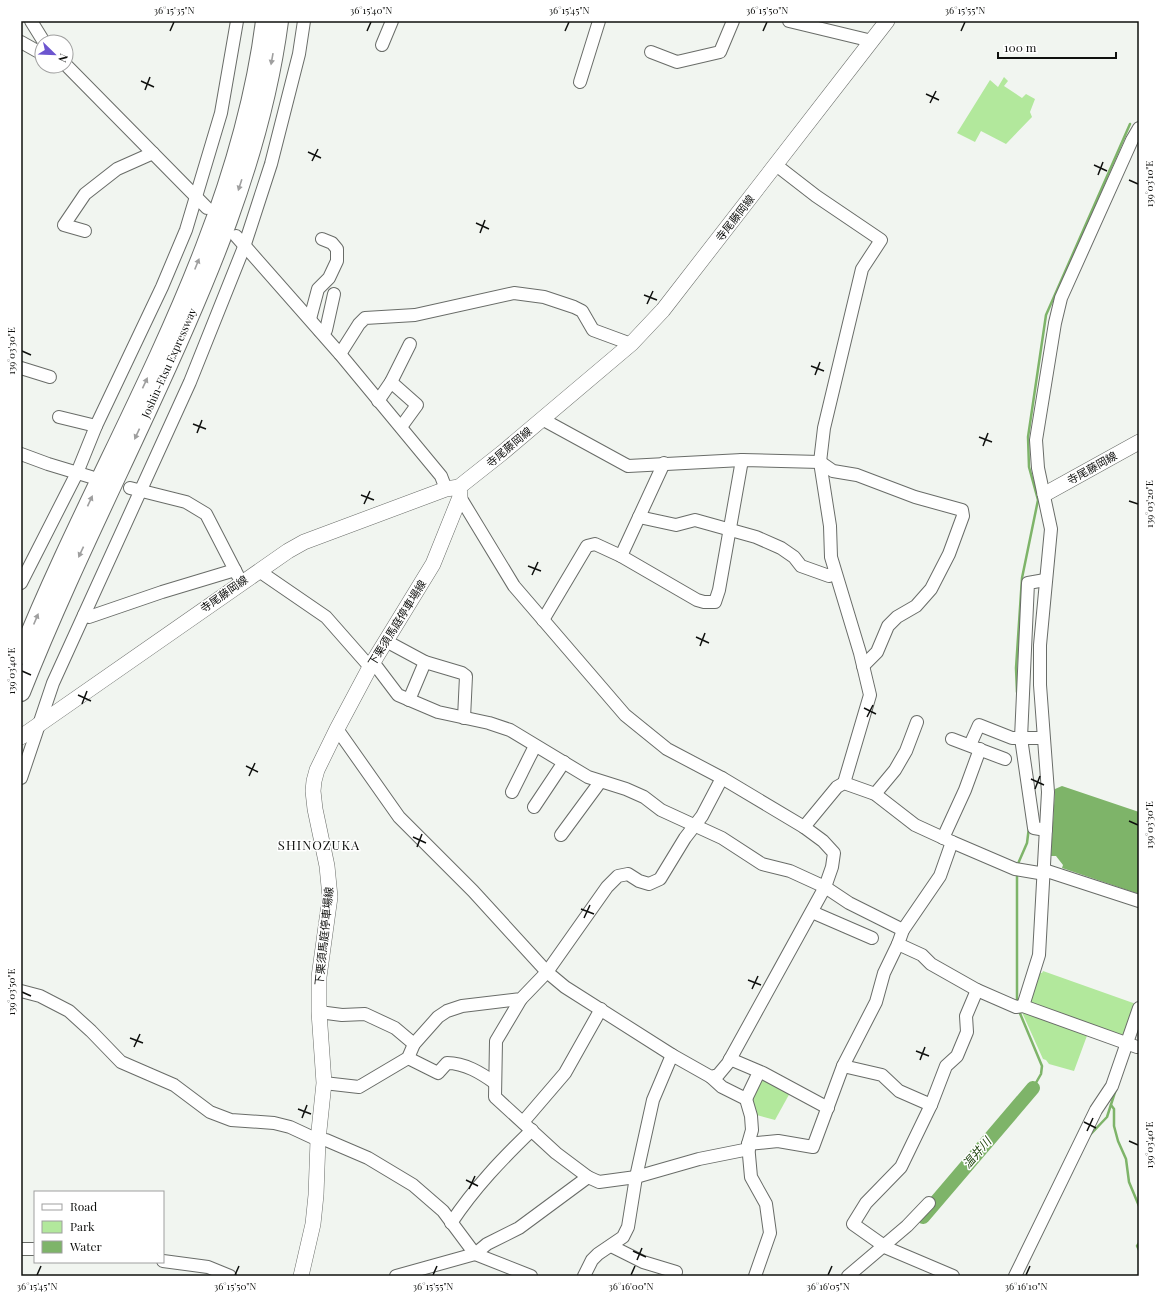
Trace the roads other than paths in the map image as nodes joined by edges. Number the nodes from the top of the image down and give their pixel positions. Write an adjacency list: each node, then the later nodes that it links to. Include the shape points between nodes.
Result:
1 (237, 21): 22 (street, via 221,113)
2 (265, 21): 63 (highway, Joshin-Etsu Expressway, one-way to 2, via 171,326 207,240 244,125)
3 (278, 21): 67 (highway, Joshin-Etsu Expressway, one-way to 67, via 258,126 220,244 186,327 65,587)
4 (304, 21): 27 (street, via 299,54 274,149)
5 (391, 21): 14 (street)
6 (599, 21): 18 (street)
7 (733, 21): 16 (street, via 720,52 676,62)
8 (789, 21): 12 (street)
9 (887, 21): 12 (main road, 寺尾藤岡線)
10 (32, 22): 11 (street)
11 (39, 34)
12 (872, 41): 21 (main road, 寺尾藤岡線)
13 (21, 42): 15 (street)
14 (382, 45)
15 (34, 49)
16 (651, 52)
17 (74, 73): 20 (street)
18 (580, 82)
19 (1139, 128): 51 (street, via 1061,298 1036,440 1038,468)
20 (153, 153): 22 (street); 24 (street, via 117,169 85,194 64,225)
21 (776, 165): 32 (main road, 寺尾藤岡線, via 681,288); 45 (street, via 881,240 862,269 824,428)
22 (196, 197): 23 (street); 40 (street, via 186,230 162,287)
23 (207, 208)
24 (85, 231)
25 (236, 236): 27 (street)
26 (322, 239): 29 (street, via 332,243 337,249 337,260 329,278 318,289)
27 (244, 247): 29 (street); 49 (street, via 190,382)
28 (334, 294): 30 (street, via 326,330)
29 (310, 319): 30 (street)
30 (320, 331): 33 (street)
31 (410, 344): 36 (street)
32 (631, 344): 33 (street, via 593,330 582,311 574,307 514,293 415,315 365,318); 39 (main road, 寺尾藤岡線)
33 (340, 354): 37 (street)
34 (21, 368): 35 (street)
35 (50, 377)
36 (391, 382): 37 (street); 41 (street, via 416,405)
37 (378, 401): 41 (street)
38 (59, 417): 40 (street)
39 (542, 419): 46 (street, via 628,466); 50 (main road, 寺尾藤岡線)
40 (96, 426): 47 (street)
41 (401, 427): 50 (street)
42 (1139, 442): 51 (main road, 寺尾藤岡線)
43 (21, 454): 47 (street)
44 (742, 460): 45 (street); 46 (street); 53 (street)
45 (820, 462): 56 (street, via 827,499); 66 (street, via 833,471 857,475 915,497 962,510 963,516 949,554 931,589 916,606 897,617 888,626 876,652)
46 (664, 463): 52 (street)
47 (77, 473): 48 (street); 59 (street)
48 (91, 476)
49 (135, 489): 57 (street, via 186,502 206,514); 60 (street)
50 (455, 491): 55 (main road, 寺尾藤岡線, via 304,542); 61 (street, via 514,586); 62 (main road, 下栗須馬庭停車場線, via 433,564)
51 (1045, 494): 58 (street, via 1051,529)
52 (639, 517): 53 (street, via 676,525 695,520); 54 (street)
53 (730, 530): 54 (street, via 715,602 697,600); 56 (street, via 756,537 781,548 801,566 829,576)
54 (621, 556): 61 (street, via 595,544 587,546)
55 (258, 571): 57 (main road, 寺尾藤岡線); 65 (street, via 326,617)
56 (834, 572): 66 (street)
57 (238, 576): 60 (street, via 162,592 89,617); 71 (main road, 寺尾藤岡線)
58 (1045, 580): 74 (street, via 1028,583); 75 (street, via 1040,644)
59 (21, 583)
60 (84, 615): 71 (street, via 53,683)
61 (543, 620): 82 (street, via 625,716 667,749)
62 (386, 641): 64 (street); 65 (main road, 下栗須馬庭停車場線)
63 (21, 655)
64 (425, 662): 68 (street); 69 (street, via 466,676)
65 (371, 664): 68 (street, via 398,696); 72 (main road, 下栗須馬庭停車場線)
66 (863, 666): 84 (street, via 870,695)
67 (21, 692)
68 (408, 700): 69 (street, via 438,712)
69 (464, 718): 77 (street, via 510,730)
70 (917, 722): 86 (street, via 906,751 895,770)
71 (37, 726): 73 (main road, 寺尾藤岡線); 81 (street)
72 (337, 729): 100 (street, via 399,818 473,891); 107 (main road, 下栗須馬庭停車場線, via 317,770 313,791 330,897 318,977)
73 (21, 737)
74 (1021, 738): 75 (street); 78 (street, via 1012,738 978,725); 90 (street, via 1034,828)
75 (1043, 738): 90 (street, via 1048,792)
76 (952, 739): 78 (street)
77 (535, 746): 80 (street); 85 (street)
78 (975, 747): 79 (street); 92 (street, via 965,790)
79 (1005, 759)
80 (564, 762): 83 (street); 87 (street)
81 (21, 778)
82 (722, 778): 88 (street); 89 (street)
83 (600, 782): 88 (street, via 626,789 644,797 661,810); 91 (street)
84 (844, 783): 86 (street); 89 (street, via 837,787)
85 (512, 792)
86 (875, 794): 92 (street, via 915,825)
87 (534, 808)
88 (696, 824): 94 (street, via 762,864 790,871); 100 (street, via 660,880 649,884 628,874 618,876 607,887)
89 (804, 827): 94 (street, via 834,853)
90 (1046, 830): 93 (street)
91 (561, 835)
92 (948, 840): 93 (street, via 1015,870 1039,873); 97 (street, via 940,876)
93 (1044, 870): 95 (street); 104 (street, via 1039,955)
94 (825, 887): 96 (street); 97 (street, via 849,903)
95 (1139, 901)
96 (812, 912): 98 (street); 112 (street)
97 (903, 930): 99 (street)
98 (872, 938)
99 (898, 944): 101 (street, via 922,955 931,964); 113 (street, via 884,973 876,1002)
100 (546, 972): 103 (street); 106 (street)
101 (977, 990): 104 (street, via 1016,1007); 119 (street, via 966,1016 967,1032 957,1056 946,1066)
102 (21, 991): 123 (street, via 40,996 68,1011 121,1062 174,1085 210,1112 231,1120 274,1123 290,1127)
103 (521, 999): 108 (street, via 462,1006 448,1011 438,1017); 117 (street, via 496,1041)
104 (1023, 1006): 109 (street)
105 (1139, 1008): 109 (street)
106 (601, 1009): 110 (street); 121 (street, via 565,1073)
107 (319, 1012): 108 (street, via 365,1014 395,1028); 116 (main road, 下栗須馬庭停車場線)
108 (414, 1044): 111 (street)
109 (1132, 1045): 144 (street, via 1110,1091 1096,1110)
110 (672, 1055): 115 (street); 126 (street, via 653,1100)
111 (408, 1058): 116 (street, via 359,1087); 117 (street, via 438,1073 448,1063 455,1063)
112 (730, 1058): 114 (street); 115 (street, via 718,1075)
113 (843, 1066): 119 (street, via 882,1075 899,1091); 120 (street)
114 (759, 1072): 118 (street); 120 (street)
115 (711, 1077): 118 (street, via 722,1087)
116 (324, 1083): 123 (main road, 下栗須馬庭停車場線)
117 (496, 1083): 121 (street, via 495,1097)
118 (746, 1099): 124 (street, via 752,1130)
119 (931, 1105): 130 (street, via 901,1167 866,1203 853,1224)
120 (828, 1108): 124 (street, via 813,1147 778,1141)
121 (523, 1122): 122 (street)
122 (532, 1130): 125 (street); 128 (street, via 486,1176)
123 (318, 1140): 128 (street, via 326,1140 368,1158 413,1185 443,1211); 137 (main road, 下栗須馬庭停車場線, via 313,1224)
124 (748, 1147): 126 (street); 141 (street, via 751,1177 766,1204 770,1233)
125 (588, 1177): 126 (street, via 599,1182); 133 (street, via 519,1228 487,1244)
126 (636, 1178): 129 (street, via 628,1227 623,1237)
127 (929, 1203): 130 (street, via 907,1226)
128 (451, 1223): 133 (street)
129 (612, 1246): 135 (street, via 643,1262); 140 (street, via 598,1254)
130 (882, 1246): 142 (street); 143 (street)
131 (21, 1249): 132 (street)
132 (34, 1249)
133 (475, 1254): 138 (street); 139 (street)
134 (164, 1261): 136 (street, via 208,1267)
135 (676, 1272)
136 (230, 1276)
137 (301, 1276)
138 (396, 1276)
139 (531, 1276)
140 (584, 1276)
141 (755, 1276)
142 (848, 1276)
143 (953, 1276)
144 (1015, 1276)

